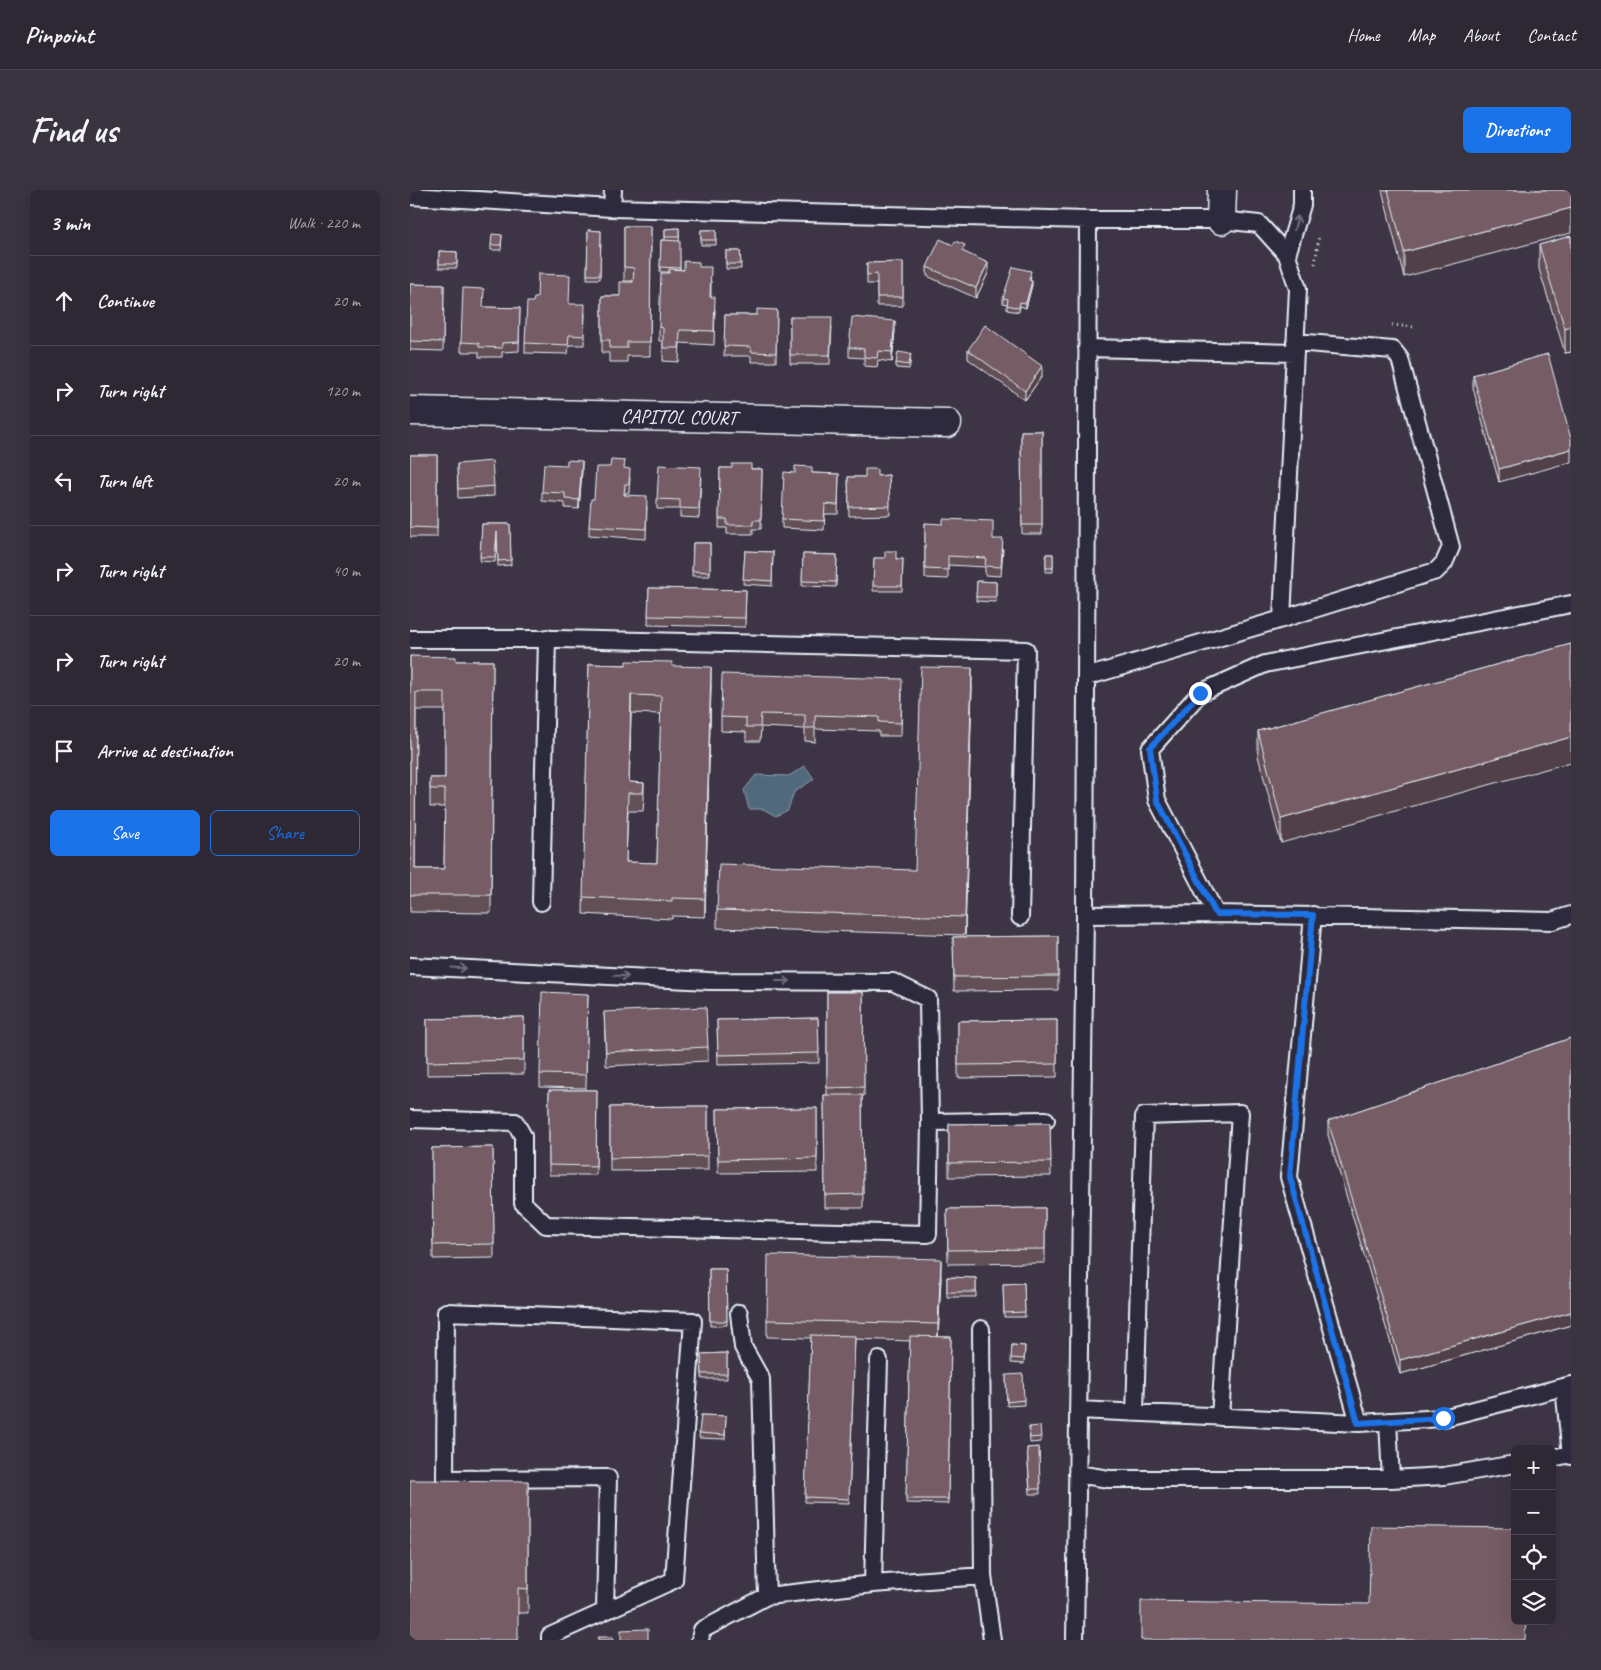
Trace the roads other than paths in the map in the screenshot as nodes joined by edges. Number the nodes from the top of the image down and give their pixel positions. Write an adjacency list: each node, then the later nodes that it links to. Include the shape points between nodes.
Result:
1 (613, 190): 5 (lane)
2 (1222, 190): 7 (street)
3 (1302, 190): 8 (lane, one-way to 3, via 1302,205)
4 (410, 196): 5 (lane)
5 (612, 208): 6 (lane)
6 (1088, 220): 7 (lane); 9 (lane)
7 (1221, 220): 8 (lane, via 1259,224)
8 (1287, 255): 10 (lane, via 1298,289)
9 (1087, 348): 10 (lane); 17 (lane)
10 (1295, 348): 14 (lane); 14 (lane, via 1393,350 1400,359 1451,547 1444,563 1436,571)
11 (410, 411): 12 (street, CAPITOL COURT)
12 (947, 424)
13 (1571, 604): 20 (lane, via 1265,664 1200,693 1150,748 1157,800)
14 (1282, 620): 17 (lane)
15 (547, 638): 16 (lane); 18 (lane); 23 (lane, via 1026,650)
16 (410, 639)
17 (1086, 676): 19 (lane)
18 (542, 902)
19 (1085, 914): 20 (lane); 32 (lane)
20 (1216, 914): 21 (lane)
21 (1313, 915): 22 (lane, via 1552,921); 36 (lane, via 1290,1177)
22 (1571, 915)
23 (1020, 917)
24 (410, 966): 27 (lane, one-way to 27, via 709,981 893,982 928,999)
25 (410, 1119): 27 (lane, via 515,1122 523,1136 523,1203 546,1226 928,1234)
26 (1046, 1120): 27 (lane)
27 (930, 1122)
28 (739, 1312): 44 (lane, via 743,1347 761,1379)
29 (982, 1329): 42 (lane)
30 (879, 1360): 43 (lane)
31 (1568, 1386): 35 (lane, via 1443,1418); 37 (lane)
32 (1078, 1410): 33 (lane); 40 (lane)
33 (1135, 1413): 34 (lane); 34 (lane, via 1144,1116 1240,1113)
34 (1220, 1417): 36 (lane)
35 (1388, 1421): 36 (lane); 41 (lane)
36 (1358, 1423)
37 (1571, 1455): 38 (lane)
38 (1556, 1457)
39 (1511, 1465): 41 (lane, via 1444,1476)
40 (1077, 1474): 41 (lane, via 1109,1478); 49 (lane)
41 (1391, 1479)
42 (983, 1576): 43 (lane); 48 (lane)
43 (873, 1584): 44 (lane)
44 (767, 1596): 47 (lane, via 702,1630)
45 (605, 1611): 45 (lane, via 674,1580 693,1321 446,1312 445,1478 608,1478); 46 (lane, via 550,1636)
46 (550, 1640)
47 (700, 1640)
48 (992, 1640)
49 (1075, 1640)

